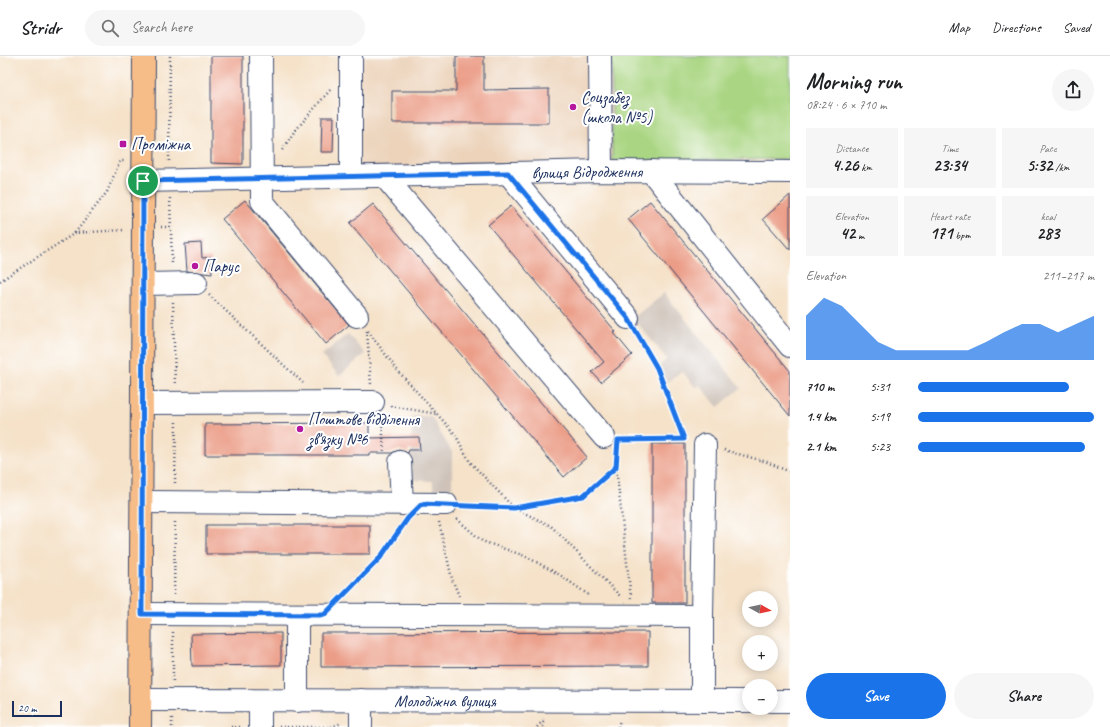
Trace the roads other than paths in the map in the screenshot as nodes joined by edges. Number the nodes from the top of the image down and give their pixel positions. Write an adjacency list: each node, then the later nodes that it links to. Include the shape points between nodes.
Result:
1 (144, 56): 12 (main road)
2 (261, 56): 11 (street)
3 (351, 56): 9 (street)
4 (600, 56): 5 (street)
5 (601, 172): 6 (street, вулиця Відродження); 7 (street, вулиця Відродження)
6 (650, 172): 8 (street, вулиця Відродження); 17 (street)
7 (508, 173): 10 (street, вулиця Відродження); 16 (street)
8 (789, 173)
9 (351, 176): 10 (street, вулиця Відродження); 11 (street, вулиця Відродження)
10 (384, 176): 20 (street)
11 (262, 179): 12 (street, вулиця Відродження); 15 (street, via 262,201)
12 (143, 181): 14 (main road)
13 (196, 283): 14 (street)
14 (144, 284): 19 (main road)
15 (357, 316)
16 (628, 318)
17 (790, 346)
18 (373, 402): 19 (street)
19 (144, 403): 23 (main road)
20 (604, 437)
21 (695, 442): 26 (street)
22 (400, 462): 23 (street, via 429,504)
23 (143, 502): 24 (main road)
24 (142, 614): 25 (street); 27 (main road)
25 (297, 615): 26 (street); 30 (street)
26 (702, 616): 31 (street)
27 (141, 700): 29 (street, Молодіжна вулиця); 35 (main road)
28 (361, 700): 30 (street, Молодіжна вулиця); 31 (street, Молодіжна вулиця); 37 (street)
29 (260, 701): 30 (street, Молодіжна вулиця); 36 (street)
30 (297, 701)
31 (702, 701): 32 (street, Молодіжна вулиця)
32 (742, 701)
33 (778, 701): 34 (street)
34 (790, 701)
35 (140, 727)
36 (260, 727)
37 (361, 727)

